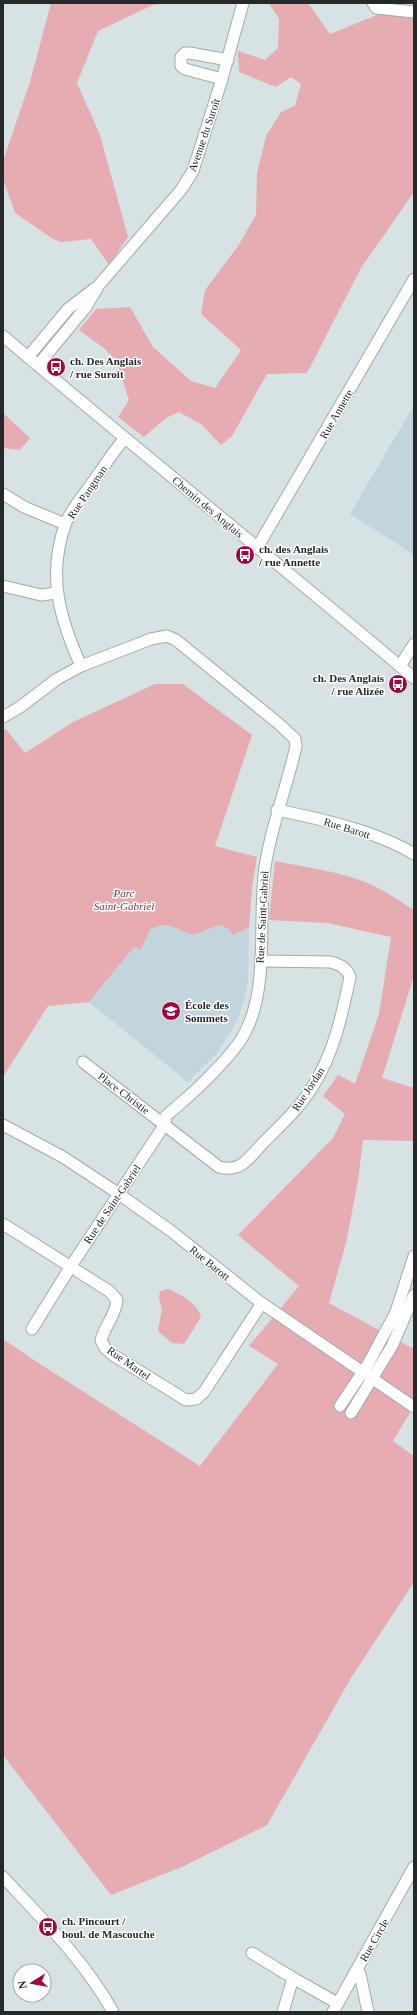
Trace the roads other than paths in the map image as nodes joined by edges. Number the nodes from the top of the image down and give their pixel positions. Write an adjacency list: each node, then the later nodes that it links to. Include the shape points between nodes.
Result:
1 (243, 3): 4 (street, Avenue du Suroît)
2 (373, 3): 3 (street, via 376,8)
3 (414, 12)
4 (228, 60): 5 (street, Avenue du Suroît); 5 (street, via 190,53 184,53 181,57 181,66 185,69)
5 (222, 79): 7 (street, Avenue du Suroît, via 193,171 181,190)
6 (414, 279): 14 (street, Rue Annette)
7 (99, 285): 9 (street, Avenue du Suroît, via 68,309); 10 (street, Avenue du Suroît, via 86,307)
8 (3, 336): 9 (street, Chemin des Anglais)
9 (28, 357): 10 (street, Chemin des Anglais)
10 (38, 365): 11 (street, Chemin des Anglais)
11 (125, 438): 13 (street, Rue Pangman); 14 (street, Chemin des Anglais)
12 (3, 494): 13 (street, via 24,507)
13 (65, 524): 16 (street, Rue Pangman, via 57,563)
14 (257, 548): 19 (street, Chemin des Anglais)
15 (3, 586): 16 (street, via 41,595)
16 (56, 593): 18 (street, Rue Pangman, via 68,638)
17 (414, 644): 19 (street)
18 (81, 666): 21 (street, Rue de Saint-Gabriel, via 57,679); 22 (street, Rue de Saint-Gabriel, via 151,639 167,636 176,640 295,739 293,762)
19 (400, 666): 20 (street, Chemin des Anglais)
20 (414, 678)
21 (3, 717)
22 (278, 810): 23 (street, Rue Barott, via 328,821 383,839); 24 (street, Rue de Saint-Gabriel, via 262,888)
23 (414, 854)
24 (260, 961): 26 (street, Rue de Saint-Gabriel, via 255,1002 242,1037 221,1063 166,1116); 26 (street, Rue Jordan, via 331,962 347,970 350,977 340,1022 328,1058 313,1086 291,1115 240,1167 228,1169 219,1166)
25 (83, 1062): 26 (street, Place Christie)
26 (165, 1124): 28 (street, Rue de Saint-Gabriel)
27 (3, 1125): 28 (street, Rue Barott, via 63,1157)
28 (119, 1194): 31 (street, Rue de Saint-Gabriel); 33 (street, Rue Barott, via 171,1231)
29 (3, 1224): 31 (street, Rue Martel)
30 (414, 1256): 35 (street, via 396,1312)
31 (71, 1266): 33 (street, Rue Martel, via 109,1291 118,1300 116,1309 103,1331 101,1340 105,1348 186,1400 196,1399 204,1392); 34 (street, Rue de Saint-Gabriel)
32 (414, 1295): 36 (street, via 392,1346)
33 (262, 1303): 35 (street, Rue Barott)
34 (32, 1329)
35 (363, 1371): 36 (street, Rue Barott); 37 (street)
36 (373, 1378): 38 (street, Rue Barott); 39 (street)
37 (340, 1406)
38 (414, 1407)
39 (351, 1413)
40 (414, 1868): 43 (street, Rue Circle)
41 (3, 1877): 46 (street, via 78,1961)
42 (252, 1953): 44 (street)
43 (357, 1970): 45 (street, Rue Circle); 48 (street)
44 (293, 1978): 45 (street); 47 (street)
45 (335, 2007)
46 (113, 2012)
47 (283, 2012)
48 (368, 2012)

